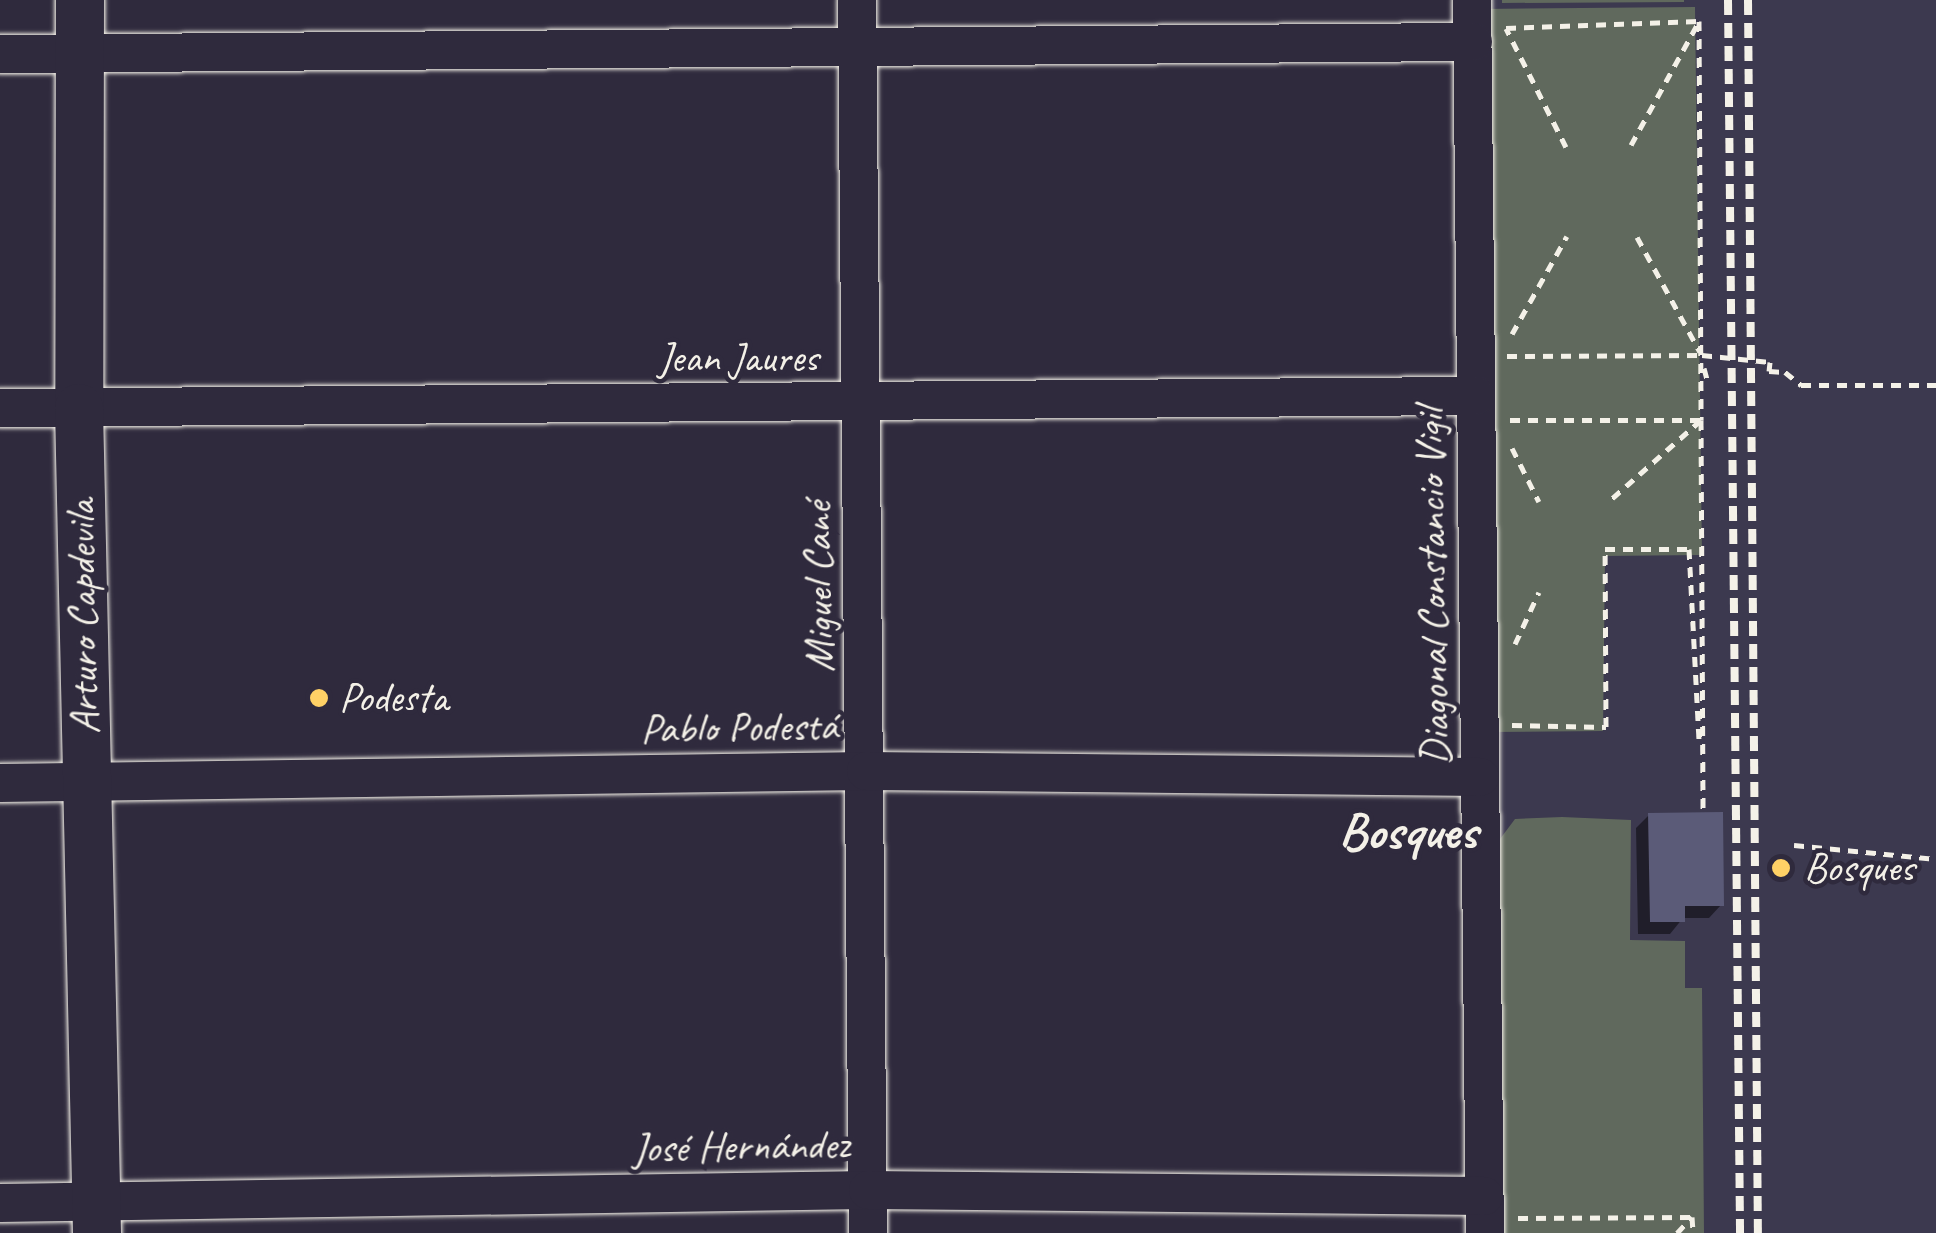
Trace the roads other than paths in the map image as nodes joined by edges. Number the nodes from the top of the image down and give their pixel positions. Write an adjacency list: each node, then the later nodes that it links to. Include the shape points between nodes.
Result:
1 (80, 0): 7 (street, Arturo Capdevila)
2 (857, 0): 5 (street, Miguel Cané)
3 (1472, 0): 4 (street, Diagonal Constancio Vigil)
4 (1473, 42): 5 (street); 8 (street, Diagonal Constancio Vigil)
5 (858, 48): 7 (street); 9 (street, Miguel Cané)
6 (0, 54): 7 (street)
7 (80, 54): 11 (street, Arturo Capdevila)
8 (1476, 396): 9 (street, Jean Jaures); 13 (street, Diagonal Constancio Vigil)
9 (862, 402): 11 (street, Jean Jaures); 12 (street, Miguel Cané)
10 (0, 408): 11 (street, Jean Jaures)
11 (79, 408): 14 (street, Arturo Capdevila)
12 (866, 771): 13 (street, Pablo Podestá); 14 (street, Pablo Podestá); 16 (street, Miguel Cané)
13 (1480, 778): 18 (street, Diagonal Constancio Vigil)
14 (87, 782): 15 (street, Pablo Podestá); 19 (street, Arturo Capdevila)
15 (0, 783)
16 (868, 1190): 18 (street, José Hernández); 19 (street, José Hernández); 20 (street, Miguel Cané)
17 (0, 1203): 19 (street, José Hernández)
18 (1493, 1216)
19 (97, 1218)
20 (868, 1233)

